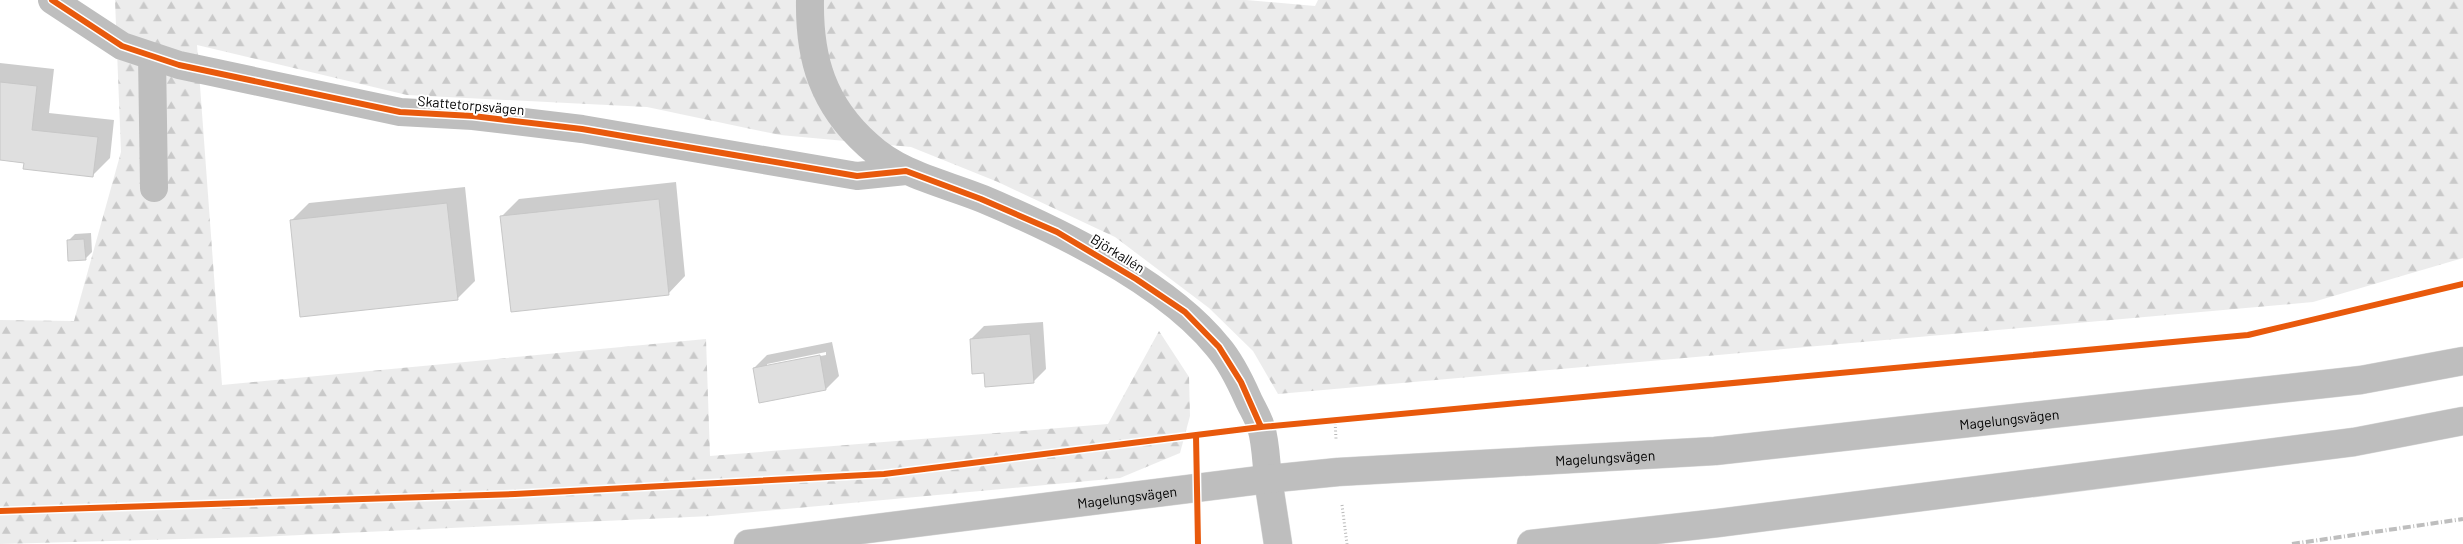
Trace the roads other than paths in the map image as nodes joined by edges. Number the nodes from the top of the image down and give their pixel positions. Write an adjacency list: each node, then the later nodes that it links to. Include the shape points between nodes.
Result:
1 (52, 0): 3 (main road, Skattetorpsvägen, via 122,46)
2 (810, 0): 4 (main road, Björkallén, via 816,69 833,107 868,146)
3 (152, 56): 4 (main road, Skattetorpsvägen, via 179,65 400,112 473,116 582,129 857,176); 5 (main road)
4 (906, 171): 8 (main road, Björkallén, via 981,198 1057,232 1185,312 1219,347 1240,382 1261,427)
5 (154, 188)
6 (2463, 361): 8 (main road, Magelungsvägen, via 2361,380 1715,451)
7 (2463, 421): 11 (main road, via 2354,442)
8 (1268, 479): 9 (main road, Magelungsvägen); 10 (main road, Björkallén)
9 (748, 544)
10 (1278, 544)
11 (1531, 544)

